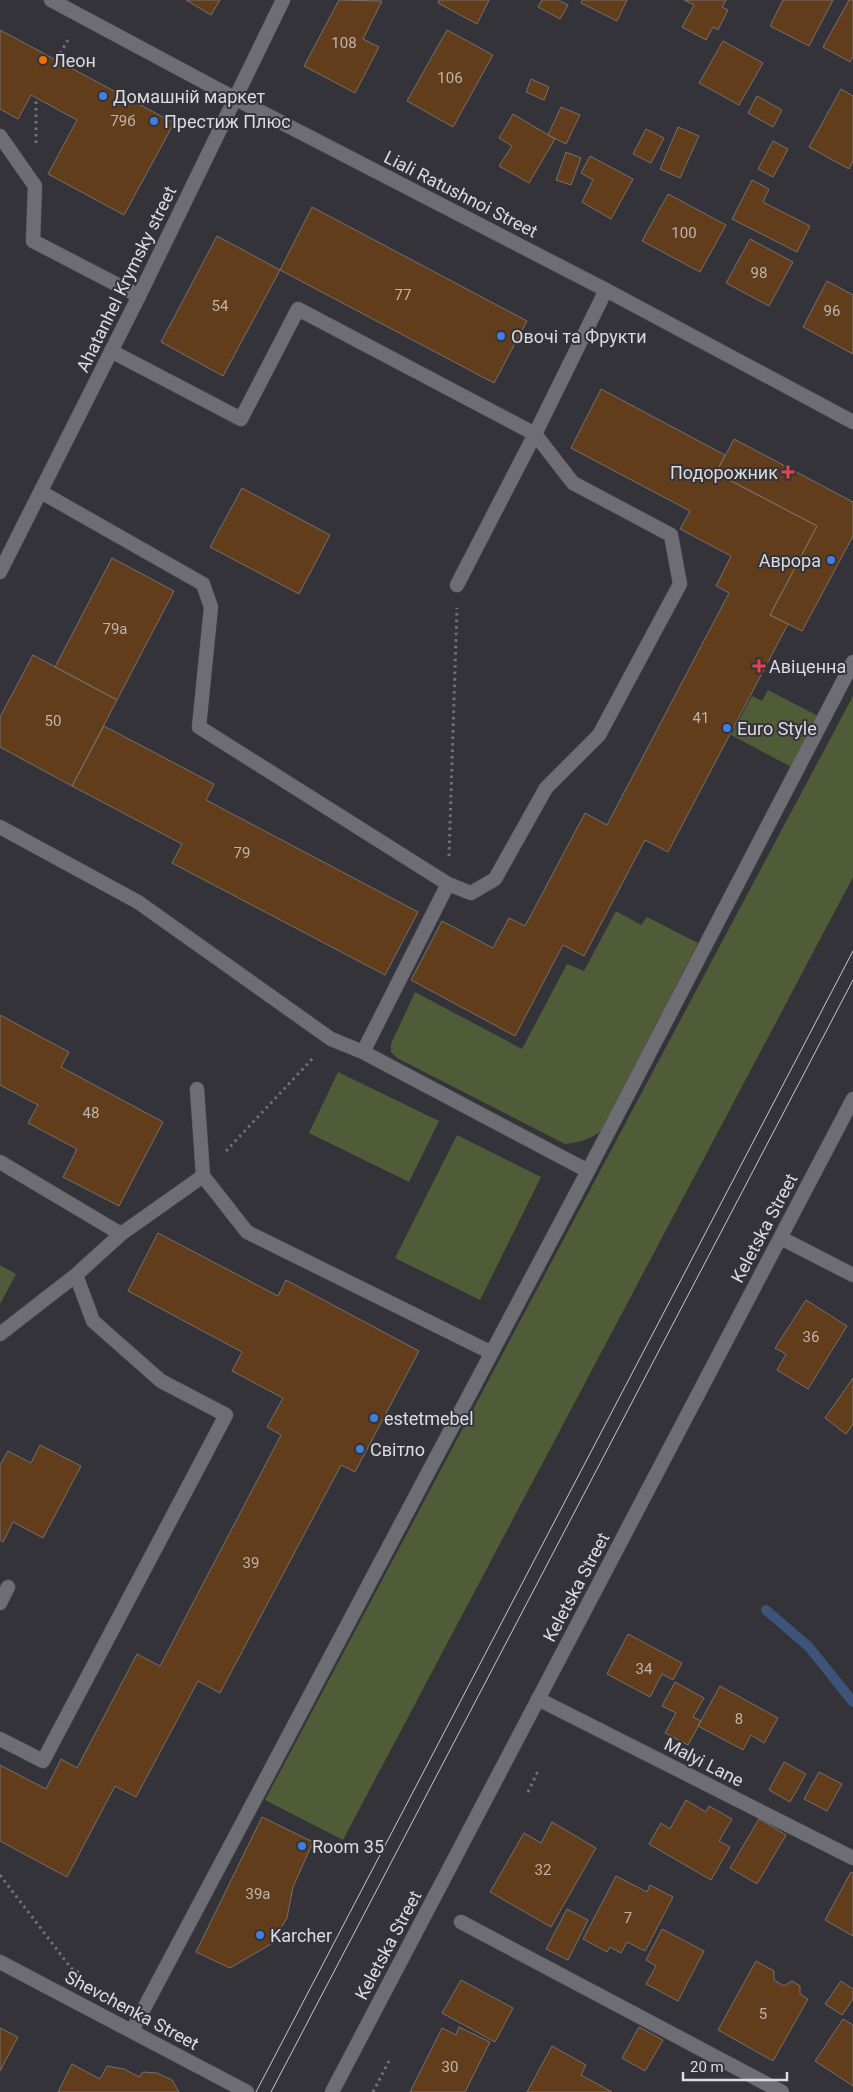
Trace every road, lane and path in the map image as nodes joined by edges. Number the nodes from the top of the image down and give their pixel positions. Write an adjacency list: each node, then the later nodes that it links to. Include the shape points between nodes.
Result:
1 (51, 0): 3 (street, Liali Ratushnoi Street)
2 (283, 0): 3 (street, Ahatanhel Krymsky street)
3 (236, 99): 5 (street, Liali Ratushnoi Street); 6 (street, Ahatanhel Krymsky street)
4 (0, 136): 6 (street, via 35,186 33,241)
5 (606, 290): 8 (street, Liali Ratushnoi Street); 9 (street)
6 (139, 296): 7 (street, Ahatanhel Krymsky street)
7 (111, 351): 9 (street, via 241,419 298,310); 10 (street, Ahatanhel Krymsky street)
8 (853, 422)
9 (535, 434): 12 (street); 15 (street, via 573,483 671,535 680,584 599,735 546,788 495,879 472,893)
10 (41, 492): 11 (street, Ahatanhel Krymsky street); 15 (street, via 203,584 211,607 199,727)
11 (0, 572)
12 (457, 585): 15 (path)
13 (853, 662): 21 (street)
14 (0, 827): 16 (street, via 138,902)
15 (448, 884): 17 (street)
16 (331, 1039): 17 (street); 22 (path)
17 (363, 1052): 21 (street)
18 (197, 1089): 22 (street)
19 (853, 1099): 24 (street, Keletska Street)
20 (0, 1162): 23 (street)
21 (588, 1171): 28 (street)
22 (203, 1176): 23 (street); 28 (street, via 247,1232)
23 (121, 1234): 25 (street)
24 (781, 1238): 26 (street); 31 (street, Keletska Street)
25 (76, 1275): 27 (street); 32 (street, via 93,1321 161,1381 226,1415 43,1761)
26 (853, 1275)
27 (0, 1334)
28 (490, 1352): 40 (street)
29 (8, 1587): 30 (street)
30 (0, 1603)
31 (538, 1698): 35 (street, Malyi Lane); 43 (street, Keletska Street)
32 (0, 1739)
33 (538, 1770): 34 (path)
34 (528, 1792)
35 (853, 1858)
36 (0, 1875): 39 (path, via 71,1968)
37 (461, 1922): 45 (street)
38 (0, 1962): 40 (street, Shevchenka Street)
39 (87, 1977)
40 (132, 2031): 42 (street, Shevchenka Street)
41 (389, 2062): 44 (path)
42 (247, 2092)
43 (332, 2092)
44 (373, 2092)
45 (782, 2092)

